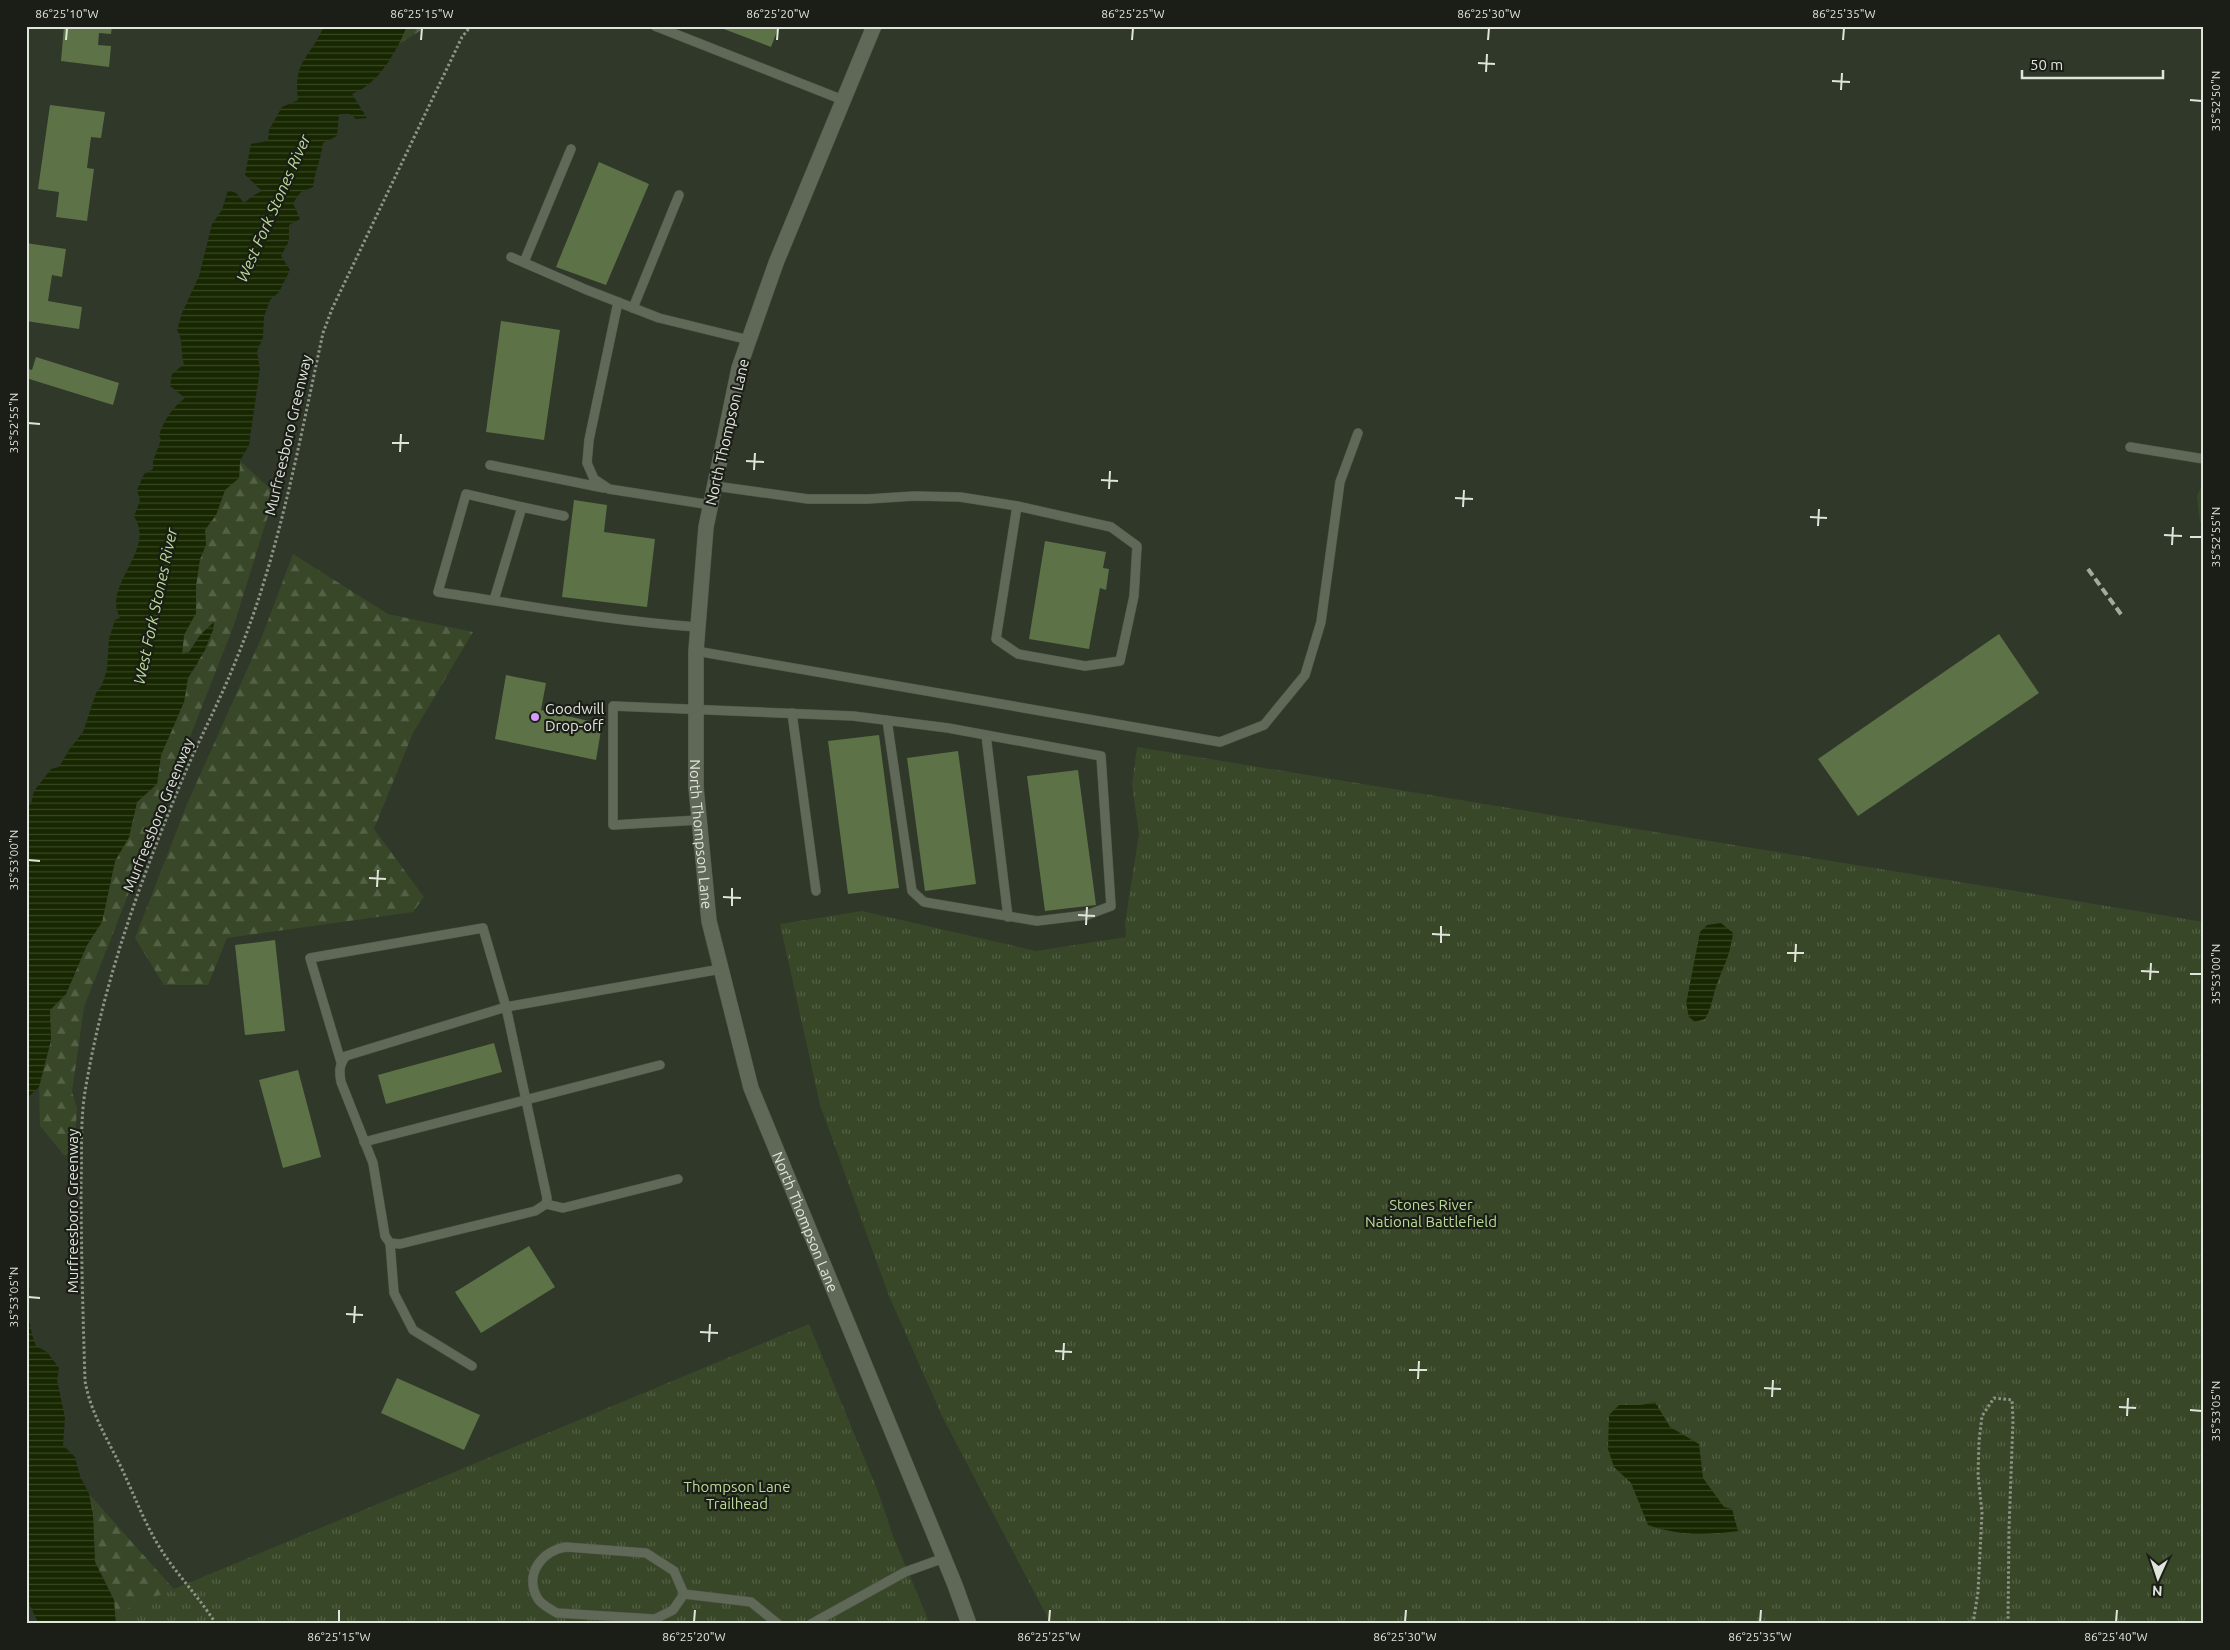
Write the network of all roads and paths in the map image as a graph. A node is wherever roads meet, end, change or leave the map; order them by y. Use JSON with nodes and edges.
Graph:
{"nodes":[{"id":1,"x":471,"y":26,"type":"edge"},
{"id":2,"x":655,"y":26,"type":"edge"},
{"id":3,"x":874,"y":26,"type":"edge"},
{"id":4,"x":843,"y":100,"type":"junction"},
{"id":5,"x":571,"y":149,"type":"dead end"},
{"id":6,"x":679,"y":195,"type":"dead end"},
{"id":7,"x":511,"y":256,"type":"dead end"},
{"id":8,"x":524,"y":262,"type":"junction"},
{"id":9,"x":618,"y":302,"type":"junction"},
{"id":10,"x":633,"y":308,"type":"junction"},
{"id":11,"x":749,"y":340,"type":"junction"},
{"id":12,"x":1358,"y":433,"type":"dead end"},
{"id":13,"x":2130,"y":447,"type":"dead end"},
{"id":14,"x":2204,"y":459,"type":"edge"},
{"id":15,"x":490,"y":465,"type":"dead end"},
{"id":16,"x":715,"y":486,"type":"junction"},
{"id":17,"x":609,"y":489,"type":"junction"},
{"id":18,"x":710,"y":505,"type":"junction"},
{"id":19,"x":1017,"y":506,"type":"junction"},
{"id":20,"x":522,"y":507,"type":"junction"},
{"id":21,"x":564,"y":516,"type":"dead end"},
{"id":22,"x":494,"y":600,"type":"junction"},
{"id":23,"x":698,"y":627,"type":"junction"},
{"id":24,"x":696,"y":652,"type":"junction"},
{"id":25,"x":696,"y":710,"type":"junction"},
{"id":26,"x":792,"y":713,"type":"junction"},
{"id":27,"x":887,"y":720,"type":"junction"},
{"id":28,"x":986,"y":735,"type":"junction"},
{"id":29,"x":699,"y":820,"type":"junction"},
{"id":30,"x":816,"y":890,"type":"dead end"},
{"id":31,"x":1008,"y":917,"type":"junction"},
{"id":32,"x":721,"y":970,"type":"junction"},
{"id":33,"x":506,"y":1007,"type":"junction"},
{"id":34,"x":341,"y":1062,"type":"junction"},
{"id":35,"x":660,"y":1065,"type":"dead end"},
{"id":36,"x":526,"y":1099,"type":"junction"},
{"id":37,"x":364,"y":1142,"type":"junction"},
{"id":38,"x":678,"y":1179,"type":"dead end"},
{"id":39,"x":546,"y":1204,"type":"junction"},
{"id":40,"x":390,"y":1243,"type":"junction"},
{"id":41,"x":472,"y":1366,"type":"dead end"},
{"id":42,"x":944,"y":1558,"type":"junction"},
{"id":43,"x":684,"y":1594,"type":"junction"},
{"id":44,"x":216,"y":1624,"type":"edge"},
{"id":45,"x":778,"y":1624,"type":"edge"},
{"id":46,"x":811,"y":1624,"type":"edge"},
{"id":47,"x":969,"y":1624,"type":"edge"},
{"id":48,"x":1973,"y":1624,"type":"edge"},
{"id":49,"x":2008,"y":1624,"type":"edge"}],
"edges":[{"from":1,"to":44,"type":"path","name":"Murfreesboro Greenway"},
{"from":2,"to":4,"type":"lane"},
{"from":3,"to":4,"type":"main road","name":"North Thompson Lane"},
{"from":4,"to":11,"type":"main road","name":"North Thompson Lane"},
{"from":5,"to":8,"type":"lane"},
{"from":6,"to":10,"type":"lane"},
{"from":7,"to":8,"type":"lane"},
{"from":8,"to":9,"type":"lane"},
{"from":9,"to":10,"type":"lane"},
{"from":9,"to":17,"type":"lane"},
{"from":10,"to":11,"type":"lane"},
{"from":11,"to":16,"type":"main road","name":"North Thompson Lane"},
{"from":12,"to":24,"type":"lane"},
{"from":13,"to":14,"type":"lane"},
{"from":15,"to":17,"type":"lane"},
{"from":16,"to":18,"type":"main road","name":"North Thompson Lane"},
{"from":16,"to":19,"type":"lane"},
{"from":17,"to":18,"type":"lane"},
{"from":18,"to":23,"type":"main road","name":"North Thompson Lane"},
{"from":19,"to":19,"type":"lane"},
{"from":20,"to":21,"type":"lane"},
{"from":20,"to":22,"type":"lane"},
{"from":20,"to":22,"type":"lane"},
{"from":22,"to":23,"type":"lane"},
{"from":23,"to":24,"type":"main road","name":"North Thompson Lane"},
{"from":24,"to":25,"type":"main road","name":"North Thompson Lane"},
{"from":25,"to":26,"type":"lane"},
{"from":25,"to":29,"type":"main road","name":"North Thompson Lane"},
{"from":25,"to":29,"type":"lane"},
{"from":26,"to":27,"type":"lane"},
{"from":26,"to":30,"type":"lane"},
{"from":27,"to":28,"type":"lane"},
{"from":27,"to":31,"type":"lane"},
{"from":28,"to":31,"type":"lane"},
{"from":28,"to":31,"type":"lane"},
{"from":29,"to":32,"type":"main road","name":"North Thompson Lane"},
{"from":32,"to":33,"type":"lane"},
{"from":32,"to":42,"type":"main road","name":"North Thompson Lane"},
{"from":33,"to":34,"type":"lane"},
{"from":33,"to":34,"type":"lane"},
{"from":33,"to":36,"type":"lane"},
{"from":34,"to":37,"type":"lane"},
{"from":35,"to":36,"type":"lane"},
{"from":36,"to":37,"type":"lane"},
{"from":36,"to":39,"type":"lane"},
{"from":37,"to":40,"type":"lane"},
{"from":38,"to":39,"type":"lane"},
{"from":39,"to":40,"type":"lane"},
{"from":40,"to":41,"type":"lane"},
{"from":42,"to":46,"type":"lane"},
{"from":42,"to":47,"type":"main road","name":"North Thompson Lane"},
{"from":43,"to":43,"type":"lane"},
{"from":43,"to":45,"type":"lane"},
{"from":48,"to":49,"type":"path"}]}
